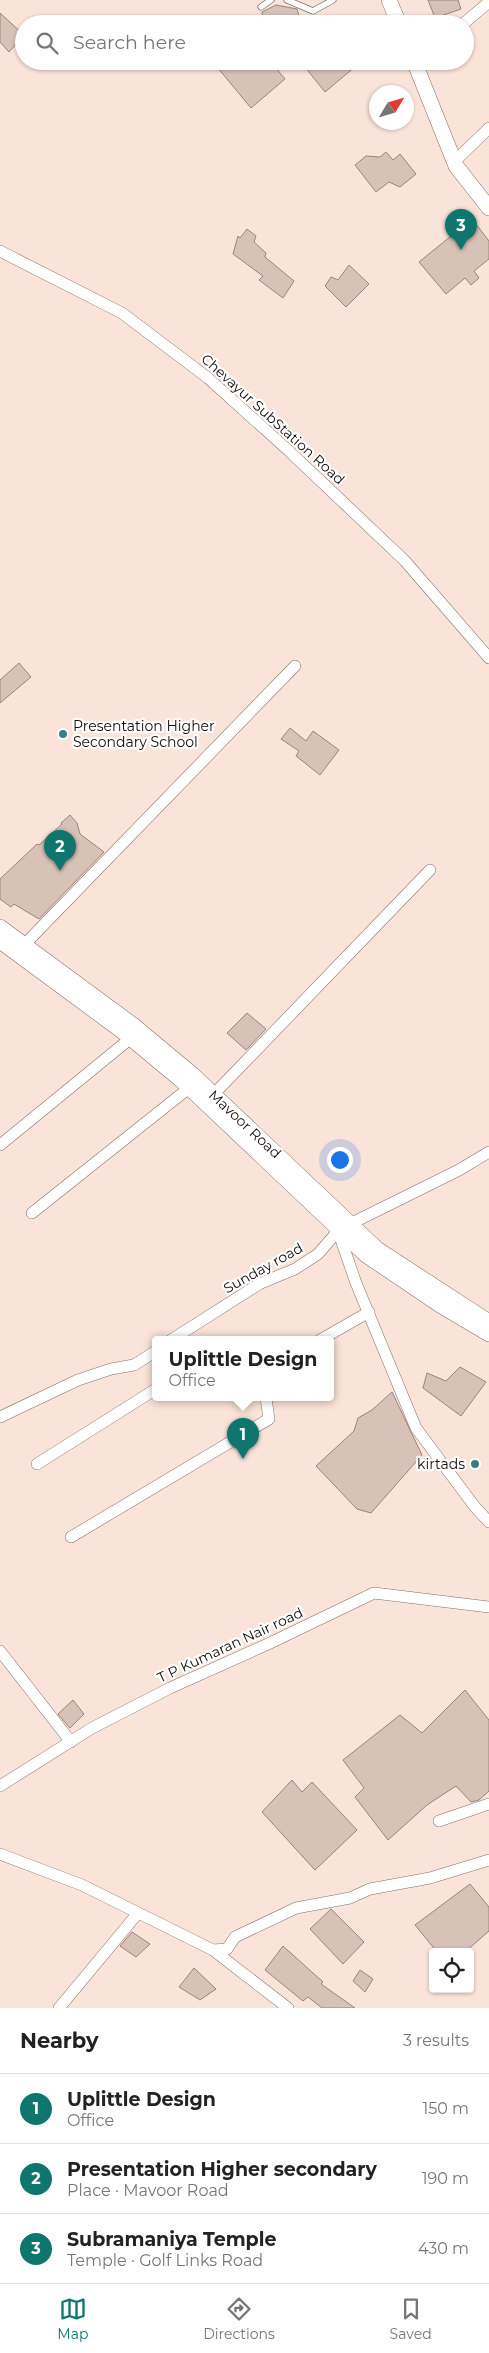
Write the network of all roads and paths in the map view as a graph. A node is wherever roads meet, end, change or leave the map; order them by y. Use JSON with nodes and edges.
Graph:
{"nodes":[{"id":1,"x":270,"y":0,"type":"edge"},
{"id":2,"x":287,"y":0,"type":"edge"},
{"id":3,"x":333,"y":0,"type":"edge"},
{"id":4,"x":389,"y":0,"type":"edge"},
{"id":5,"x":489,"y":2,"type":"edge"},
{"id":6,"x":261,"y":8,"type":"dead end"},
{"id":7,"x":395,"y":15,"type":"edge"},
{"id":8,"x":474,"y":15,"type":"edge"},
{"id":9,"x":419,"y":70,"type":"edge"},
{"id":10,"x":489,"y":128,"type":"edge"},
{"id":11,"x":454,"y":162,"type":"junction"},
{"id":12,"x":489,"y":208,"type":"edge"},
{"id":13,"x":0,"y":251,"type":"edge"},
{"id":14,"x":489,"y":658,"type":"edge"},
{"id":15,"x":296,"y":666,"type":"dead end"},
{"id":16,"x":430,"y":870,"type":"dead end"},
{"id":17,"x":0,"y":926,"type":"edge"},
{"id":18,"x":0,"y":941,"type":"edge"},
{"id":19,"x":24,"y":945,"type":"junction"},
{"id":20,"x":131,"y":1038,"type":"junction"},
{"id":21,"x":189,"y":1088,"type":"junction"},
{"id":22,"x":214,"y":1094,"type":"junction"},
{"id":23,"x":0,"y":1145,"type":"edge"},
{"id":24,"x":489,"y":1152,"type":"edge"},
{"id":25,"x":32,"y":1213,"type":"dead end"},
{"id":26,"x":344,"y":1228,"type":"junction"},
{"id":27,"x":369,"y":1312,"type":"junction"},
{"id":28,"x":489,"y":1322,"type":"edge"},
{"id":29,"x":489,"y":1334,"type":"edge"},
{"id":30,"x":178,"y":1336,"type":"edge"},
{"id":31,"x":327,"y":1336,"type":"edge"},
{"id":32,"x":152,"y":1354,"type":"edge"},
{"id":33,"x":152,"y":1392,"type":"edge"},
{"id":34,"x":266,"y":1401,"type":"edge"},
{"id":35,"x":0,"y":1417,"type":"edge"},
{"id":36,"x":37,"y":1464,"type":"dead end"},
{"id":37,"x":489,"y":1522,"type":"edge"},
{"id":38,"x":71,"y":1537,"type":"dead end"},
{"id":39,"x":489,"y":1607,"type":"edge"},
{"id":40,"x":0,"y":1651,"type":"edge"},
{"id":41,"x":71,"y":1742,"type":"junction"},
{"id":42,"x":0,"y":1786,"type":"edge"},
{"id":43,"x":489,"y":1804,"type":"edge"},
{"id":44,"x":439,"y":1821,"type":"dead end"},
{"id":45,"x":0,"y":1854,"type":"edge"},
{"id":46,"x":489,"y":1860,"type":"edge"},
{"id":47,"x":138,"y":1913,"type":"junction"},
{"id":48,"x":213,"y":1950,"type":"junction"},
{"id":49,"x":59,"y":2008,"type":"edge"},
{"id":50,"x":288,"y":2008,"type":"edge"}],
"edges":[{"from":1,"to":6,"type":"lane"},
{"from":2,"to":3,"type":"lane"},
{"from":4,"to":7,"type":"main road"},
{"from":5,"to":8,"type":"street"},
{"from":9,"to":11,"type":"main road"},
{"from":10,"to":11,"type":"street"},
{"from":11,"to":12,"type":"main road"},
{"from":13,"to":14,"type":"street","name":"Chevayur SubStation Road"},
{"from":15,"to":19,"type":"street"},
{"from":16,"to":22,"type":"street"},
{"from":17,"to":19,"type":"main road","name":"Mavoor Road"},
{"from":18,"to":20,"type":"main road","name":"Mavoor Road"},
{"from":19,"to":22,"type":"main road","name":"Mavoor Road"},
{"from":20,"to":21,"type":"main road","name":"Mavoor Road"},
{"from":20,"to":23,"type":"street"},
{"from":21,"to":25,"type":"street"},
{"from":21,"to":26,"type":"main road","name":"Mavoor Road"},
{"from":22,"to":26,"type":"main road","name":"Mavoor Road"},
{"from":24,"to":26,"type":"street"},
{"from":26,"to":27,"type":"street"},
{"from":26,"to":28,"type":"main road","name":"Mavoor Road"},
{"from":26,"to":29,"type":"main road","name":"Mavoor Road"},
{"from":26,"to":30,"type":"street","name":"Sunday road"},
{"from":27,"to":31,"type":"street"},
{"from":27,"to":37,"type":"street"},
{"from":32,"to":35,"type":"street"},
{"from":33,"to":36,"type":"street"},
{"from":34,"to":38,"type":"street"},
{"from":39,"to":41,"type":"street","name":"T P Kumaran Nair road"},
{"from":40,"to":41,"type":"street"},
{"from":41,"to":42,"type":"street","name":"T P Kumaran Nair road"},
{"from":43,"to":44,"type":"street"},
{"from":45,"to":47,"type":"street"},
{"from":46,"to":48,"type":"street"},
{"from":47,"to":48,"type":"street"},
{"from":47,"to":49,"type":"street"},
{"from":48,"to":50,"type":"street"}]}
